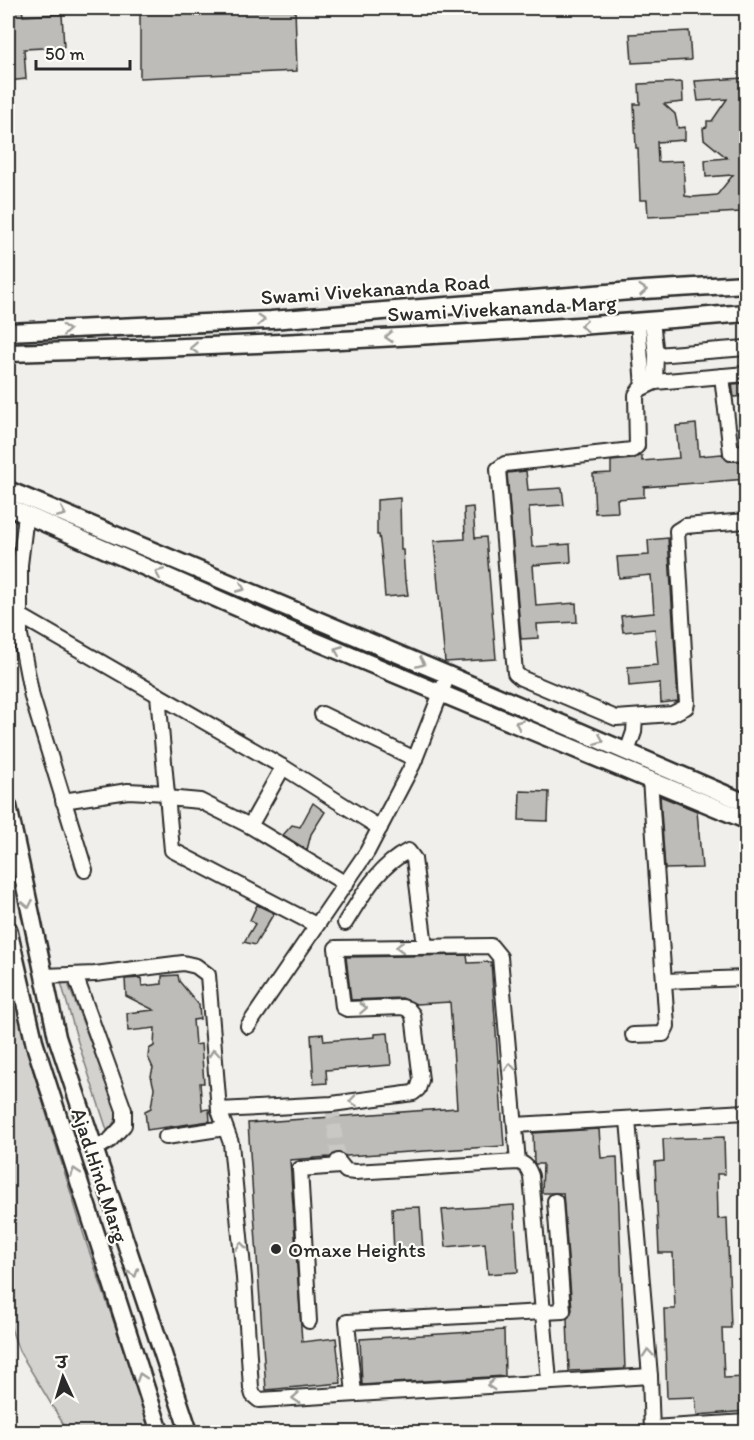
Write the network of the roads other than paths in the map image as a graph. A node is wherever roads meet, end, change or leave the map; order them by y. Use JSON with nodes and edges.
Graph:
{"nodes":[{"id":1,"x":747,"y":284,"type":"edge"},
{"id":2,"x":747,"y":313,"type":"edge"},
{"id":3,"x":645,"y":322,"type":"junction"},
{"id":4,"x":8,"y":332,"type":"edge"},
{"id":5,"x":747,"y":348,"type":"edge"},
{"id":6,"x":8,"y":353,"type":"edge"},
{"id":7,"x":656,"y":355,"type":"junction"},
{"id":8,"x":747,"y":374,"type":"edge"},
{"id":9,"x":722,"y":376,"type":"junction"},
{"id":10,"x":649,"y":385,"type":"junction"},
{"id":11,"x":747,"y":452,"type":"edge"},
{"id":12,"x":8,"y":490,"type":"edge"},
{"id":13,"x":8,"y":507,"type":"edge"},
{"id":14,"x":26,"y":515,"type":"junction"},
{"id":15,"x":747,"y":521,"type":"edge"},
{"id":16,"x":19,"y":615,"type":"junction"},
{"id":17,"x":448,"y":675,"type":"junction"},
{"id":18,"x":442,"y":692,"type":"junction"},
{"id":19,"x":158,"y":695,"type":"junction"},
{"id":20,"x":322,"y":714,"type":"dead end"},
{"id":21,"x":635,"y":717,"type":"junction"},
{"id":22,"x":627,"y":752,"type":"junction"},
{"id":23,"x":415,"y":759,"type":"junction"},
{"id":24,"x":283,"y":767,"type":"junction"},
{"id":25,"x":650,"y":779,"type":"junction"},
{"id":26,"x":167,"y":795,"type":"junction"},
{"id":27,"x":716,"y":798,"type":"junction"},
{"id":28,"x":63,"y":801,"type":"junction"},
{"id":29,"x":747,"y":802,"type":"edge"},
{"id":30,"x":8,"y":806,"type":"edge"},
{"id":31,"x":747,"y":820,"type":"edge"},
{"id":32,"x":250,"y":826,"type":"junction"},
{"id":33,"x":380,"y":828,"type":"junction"},
{"id":34,"x":85,"y":870,"type":"dead end"},
{"id":35,"x":346,"y":884,"type":"junction"},
{"id":36,"x":345,"y":923,"type":"dead end"},
{"id":37,"x":316,"y":925,"type":"junction"},
{"id":38,"x":8,"y":929,"type":"edge"},
{"id":39,"x":425,"y":946,"type":"junction"},
{"id":40,"x":75,"y":975,"type":"junction"},
{"id":41,"x":44,"y":976,"type":"junction"},
{"id":42,"x":747,"y":978,"type":"edge"},
{"id":43,"x":664,"y":981,"type":"junction"},
{"id":44,"x":248,"y":1026,"type":"dead end"},
{"id":45,"x":633,"y":1035,"type":"dead end"},
{"id":46,"x":219,"y":1110,"type":"junction"},
{"id":47,"x":747,"y":1112,"type":"edge"},
{"id":48,"x":628,"y":1120,"type":"junction"},
{"id":49,"x":515,"y":1125,"type":"junction"},
{"id":50,"x":225,"y":1128,"type":"junction"},
{"id":51,"x":166,"y":1137,"type":"dead end"},
{"id":52,"x":94,"y":1150,"type":"junction"},
{"id":53,"x":518,"y":1162,"type":"junction"},
{"id":54,"x":108,"y":1193,"type":"junction"},
{"id":55,"x":84,"y":1200,"type":"junction"},
{"id":56,"x":555,"y":1201,"type":"dead end"},
{"id":57,"x":542,"y":1313,"type":"junction"},
{"id":58,"x":309,"y":1321,"type":"dead end"},
{"id":59,"x":650,"y":1376,"type":"junction"},
{"id":60,"x":549,"y":1381,"type":"junction"},
{"id":61,"x":354,"y":1394,"type":"junction"},
{"id":62,"x":747,"y":1422,"type":"edge"},
{"id":63,"x":652,"y":1430,"type":"edge"},
{"id":64,"x":160,"y":1432,"type":"edge"},
{"id":65,"x":189,"y":1432,"type":"edge"}],
"edges":[{"from":4,"to":1,"type":"street","name":"Swami Vivekananda Road","one_way":true},
{"from":2,"to":3,"type":"street","name":"Swami Vivekananda Marg"},
{"from":3,"to":6,"type":"street","name":"Swami Vivekananda Marg","one_way":true},
{"from":3,"to":7,"type":"street"},
{"from":3,"to":10,"type":"street"},
{"from":5,"to":7,"type":"street"},
{"from":7,"to":10,"type":"street"},
{"from":8,"to":9,"type":"street"},
{"from":9,"to":10,"type":"street"},
{"from":9,"to":11,"type":"street"},
{"from":10,"to":21,"type":"street"},
{"from":12,"to":17,"type":"street","one_way":true},
{"from":13,"to":14,"type":"street"},
{"from":14,"to":16,"type":"street"},
{"from":18,"to":14,"type":"street","one_way":true},
{"from":15,"to":21,"type":"street"},
{"from":16,"to":19,"type":"street"},
{"from":16,"to":28,"type":"street"},
{"from":17,"to":18,"type":"street"},
{"from":17,"to":22,"type":"street","one_way":true},
{"from":18,"to":23,"type":"street"},
{"from":25,"to":18,"type":"street","one_way":true},
{"from":19,"to":24,"type":"street"},
{"from":19,"to":26,"type":"street"},
{"from":20,"to":23,"type":"street"},
{"from":21,"to":22,"type":"street"},
{"from":22,"to":27,"type":"street"},
{"from":23,"to":33,"type":"street"},
{"from":24,"to":32,"type":"street"},
{"from":24,"to":33,"type":"street"},
{"from":25,"to":27,"type":"street"},
{"from":25,"to":43,"type":"street"},
{"from":26,"to":28,"type":"street"},
{"from":26,"to":32,"type":"street"},
{"from":26,"to":37,"type":"street"},
{"from":27,"to":29,"type":"street"},
{"from":27,"to":31,"type":"street"},
{"from":28,"to":34,"type":"street"},
{"from":30,"to":41,"type":"street","one_way":true},
{"from":32,"to":35,"type":"street"},
{"from":33,"to":35,"type":"street"},
{"from":35,"to":37,"type":"street"},
{"from":36,"to":39,"type":"street"},
{"from":37,"to":44,"type":"street"},
{"from":55,"to":38,"type":"street","name":"Ajad Hind Marg","one_way":true},
{"from":39,"to":46,"type":"street","one_way":true},
{"from":49,"to":39,"type":"street","one_way":true},
{"from":40,"to":41,"type":"street"},
{"from":46,"to":40,"type":"street","one_way":true},
{"from":40,"to":52,"type":"street"},
{"from":41,"to":52,"type":"street"},
{"from":42,"to":43,"type":"street"},
{"from":43,"to":45,"type":"street"},
{"from":46,"to":50,"type":"street"},
{"from":47,"to":48,"type":"street"},
{"from":48,"to":49,"type":"street"},
{"from":59,"to":48,"type":"street","one_way":true},
{"from":49,"to":53,"type":"street"},
{"from":50,"to":51,"type":"street"},
{"from":61,"to":50,"type":"street","one_way":true},
{"from":52,"to":54,"type":"street"},
{"from":53,"to":57,"type":"street"},
{"from":53,"to":58,"type":"street"},
{"from":54,"to":55,"type":"street"},
{"from":54,"to":65,"type":"street","one_way":true},
{"from":64,"to":55,"type":"street","name":"Ajad Hind Marg","one_way":true},
{"from":56,"to":57,"type":"street"},
{"from":57,"to":60,"type":"street"},
{"from":57,"to":61,"type":"street"},
{"from":59,"to":60,"type":"street"},
{"from":59,"to":63,"type":"street"},
{"from":60,"to":61,"type":"street","one_way":true},
{"from":62,"to":63,"type":"street"}]}
